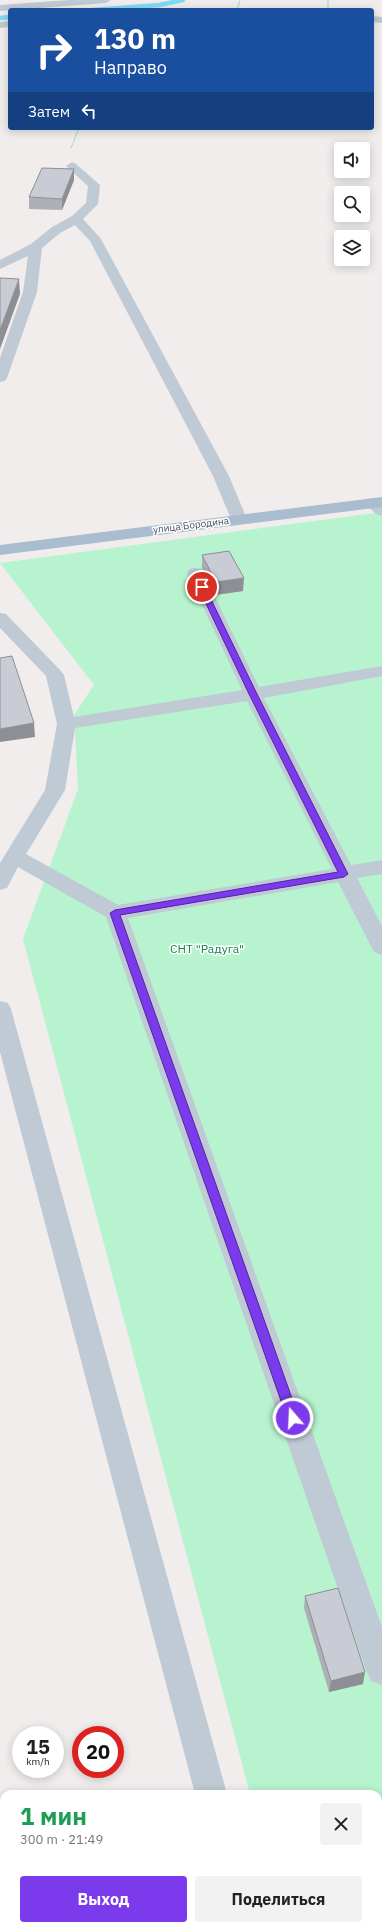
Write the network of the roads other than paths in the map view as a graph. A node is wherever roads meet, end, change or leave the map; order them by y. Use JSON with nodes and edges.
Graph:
{"nodes":[{"id":1,"x":106,"y":0,"type":"edge"},
{"id":2,"x":0,"y":8,"type":"edge"},
{"id":3,"x":72,"y":166,"type":"dead end"},
{"id":4,"x":76,"y":219,"type":"junction"},
{"id":5,"x":36,"y":247,"type":"junction"},
{"id":6,"x":0,"y":265,"type":"edge"},
{"id":7,"x":0,"y":378,"type":"edge"},
{"id":8,"x":379,"y":505,"type":"edge"},
{"id":9,"x":239,"y":519,"type":"junction"},
{"id":10,"x":0,"y":550,"type":"edge"},
{"id":11,"x":195,"y":573,"type":"dead end"},
{"id":12,"x":0,"y":618,"type":"edge"},
{"id":13,"x":382,"y":671,"type":"edge"},
{"id":14,"x":253,"y":694,"type":"junction"},
{"id":15,"x":66,"y":724,"type":"junction"},
{"id":16,"x":14,"y":856,"type":"junction"},
{"id":17,"x":382,"y":867,"type":"edge"},
{"id":18,"x":344,"y":874,"type":"junction"},
{"id":19,"x":0,"y":883,"type":"edge"},
{"id":20,"x":115,"y":913,"type":"junction"},
{"id":21,"x":382,"y":947,"type":"edge"},
{"id":22,"x":0,"y":1009,"type":"edge"},
{"id":23,"x":382,"y":1670,"type":"edge"},
{"id":24,"x":210,"y":1790,"type":"edge"}],
"edges":[{"from":1,"to":2,"type":"street"},
{"from":3,"to":4,"type":"street"},
{"from":4,"to":5,"type":"street"},
{"from":4,"to":9,"type":"street"},
{"from":5,"to":6,"type":"street"},
{"from":5,"to":7,"type":"street"},
{"from":8,"to":9,"type":"main road","name":"улица Бородина"},
{"from":9,"to":10,"type":"main road","name":"улица Бородина"},
{"from":11,"to":14,"type":"street"},
{"from":12,"to":15,"type":"street"},
{"from":13,"to":14,"type":"street"},
{"from":14,"to":15,"type":"street"},
{"from":14,"to":18,"type":"street"},
{"from":15,"to":16,"type":"street"},
{"from":16,"to":19,"type":"street"},
{"from":16,"to":20,"type":"street"},
{"from":17,"to":18,"type":"street"},
{"from":18,"to":20,"type":"street"},
{"from":18,"to":21,"type":"street"},
{"from":20,"to":23,"type":"street"},
{"from":22,"to":24,"type":"street"}]}
